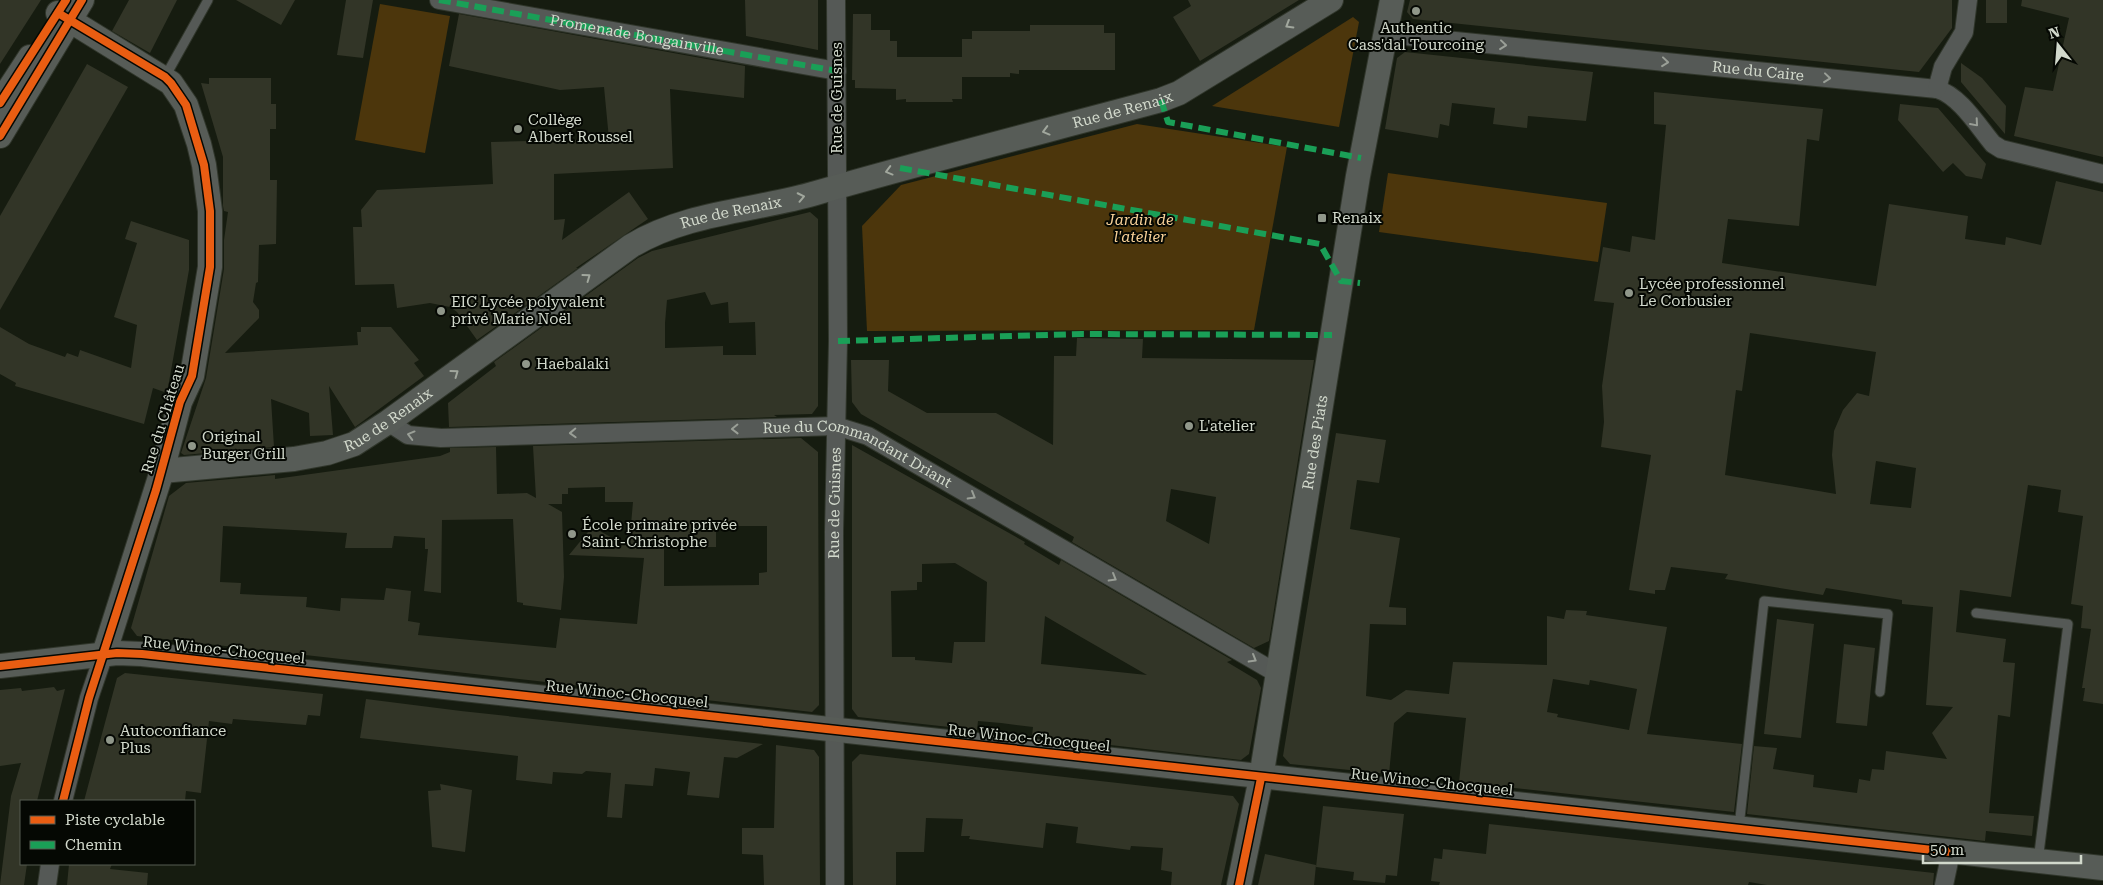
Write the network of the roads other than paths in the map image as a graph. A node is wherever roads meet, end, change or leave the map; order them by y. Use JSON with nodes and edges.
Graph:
{"nodes":[{"id":1,"x":82,"y":0,"type":"edge"},
{"id":2,"x":208,"y":0,"type":"edge"},
{"id":3,"x":438,"y":0,"type":"edge"},
{"id":4,"x":836,"y":0,"type":"edge"},
{"id":5,"x":1331,"y":0,"type":"edge"},
{"id":6,"x":1392,"y":0,"type":"edge"},
{"id":7,"x":1968,"y":0,"type":"edge"},
{"id":8,"x":65,"y":11,"type":"edge"},
{"id":9,"x":1385,"y":34,"type":"junction"},
{"id":10,"x":837,"y":71,"type":"junction"},
{"id":11,"x":165,"y":77,"type":"junction"},
{"id":12,"x":1937,"y":89,"type":"junction"},
{"id":13,"x":0,"y":103,"type":"edge"},
{"id":14,"x":0,"y":136,"type":"edge"},
{"id":15,"x":2103,"y":174,"type":"edge"},
{"id":16,"x":837,"y":186,"type":"junction"},
{"id":17,"x":388,"y":422,"type":"junction"},
{"id":18,"x":836,"y":426,"type":"junction"},
{"id":19,"x":162,"y":471,"type":"junction"},
{"id":20,"x":1976,"y":613,"type":"dead end"},
{"id":21,"x":104,"y":654,"type":"junction"},
{"id":22,"x":0,"y":666,"type":"edge"},
{"id":23,"x":1278,"y":674,"type":"junction"},
{"id":24,"x":1880,"y":692,"type":"dead end"},
{"id":25,"x":834,"y":730,"type":"junction"},
{"id":26,"x":1261,"y":778,"type":"junction"},
{"id":27,"x":62,"y":800,"type":"edge"},
{"id":28,"x":1739,"y":829,"type":"junction"},
{"id":29,"x":1951,"y":852,"type":"junction"},
{"id":30,"x":2038,"y":861,"type":"junction"},
{"id":31,"x":50,"y":865,"type":"edge"},
{"id":32,"x":2103,"y":868,"type":"edge"},
{"id":33,"x":47,"y":885,"type":"edge"},
{"id":34,"x":835,"y":885,"type":"edge"},
{"id":35,"x":1239,"y":885,"type":"edge"},
{"id":36,"x":1944,"y":885,"type":"edge"}],
"edges":[{"from":1,"to":8,"type":"street"},
{"from":2,"to":11,"type":"lane"},
{"from":3,"to":10,"type":"street","name":"Promenade Bougainville"},
{"from":4,"to":10,"type":"street","name":"Rue de Guisnes"},
{"from":5,"to":16,"type":"street","name":"Rue de Renaix","one_way":true},
{"from":6,"to":9,"type":"street","name":"Rue des Piats"},
{"from":7,"to":12,"type":"street"},
{"from":8,"to":11,"type":"street","name":"Rue du Château"},
{"from":8,"to":13,"type":"street"},
{"from":8,"to":14,"type":"street"},
{"from":9,"to":12,"type":"street","name":"Rue du Caire","one_way":true},
{"from":9,"to":23,"type":"street","name":"Rue des Piats"},
{"from":10,"to":16,"type":"street","name":"Rue de Guisnes"},
{"from":11,"to":19,"type":"street","name":"Rue du Château"},
{"from":12,"to":15,"type":"street","name":"Rue du Caire","one_way":true},
{"from":17,"to":16,"type":"street","name":"Rue de Renaix","one_way":true},
{"from":16,"to":18,"type":"street","name":"Rue de Guisnes"},
{"from":18,"to":17,"type":"street","name":"Rue du Commandant Driant","one_way":true},
{"from":17,"to":19,"type":"street","name":"Rue de Renaix"},
{"from":18,"to":23,"type":"street","name":"Rue du Commandant Driant","one_way":true},
{"from":18,"to":25,"type":"street","name":"Rue de Guisnes"},
{"from":19,"to":21,"type":"street","name":"Rue du Château"},
{"from":20,"to":30,"type":"lane"},
{"from":21,"to":22,"type":"street","name":"Rue Winoc-Chocqueel"},
{"from":21,"to":25,"type":"street","name":"Rue Winoc-Chocqueel"},
{"from":21,"to":27,"type":"street","name":"Rue du Château"},
{"from":23,"to":26,"type":"street","name":"Rue des Piats"},
{"from":24,"to":28,"type":"lane"},
{"from":25,"to":26,"type":"street","name":"Rue Winoc-Chocqueel"},
{"from":25,"to":34,"type":"street","name":"Rue de Guisnes"},
{"from":26,"to":28,"type":"street","name":"Rue Winoc-Chocqueel"},
{"from":26,"to":35,"type":"street","name":"Rue des Piats"},
{"from":28,"to":29,"type":"street","name":"Rue Winoc-Chocqueel"},
{"from":29,"to":30,"type":"street","name":"Rue Winoc-Chocqueel"},
{"from":29,"to":36,"type":"street"},
{"from":30,"to":32,"type":"street","name":"Rue Winoc-Chocqueel"},
{"from":31,"to":33,"type":"street"}]}
